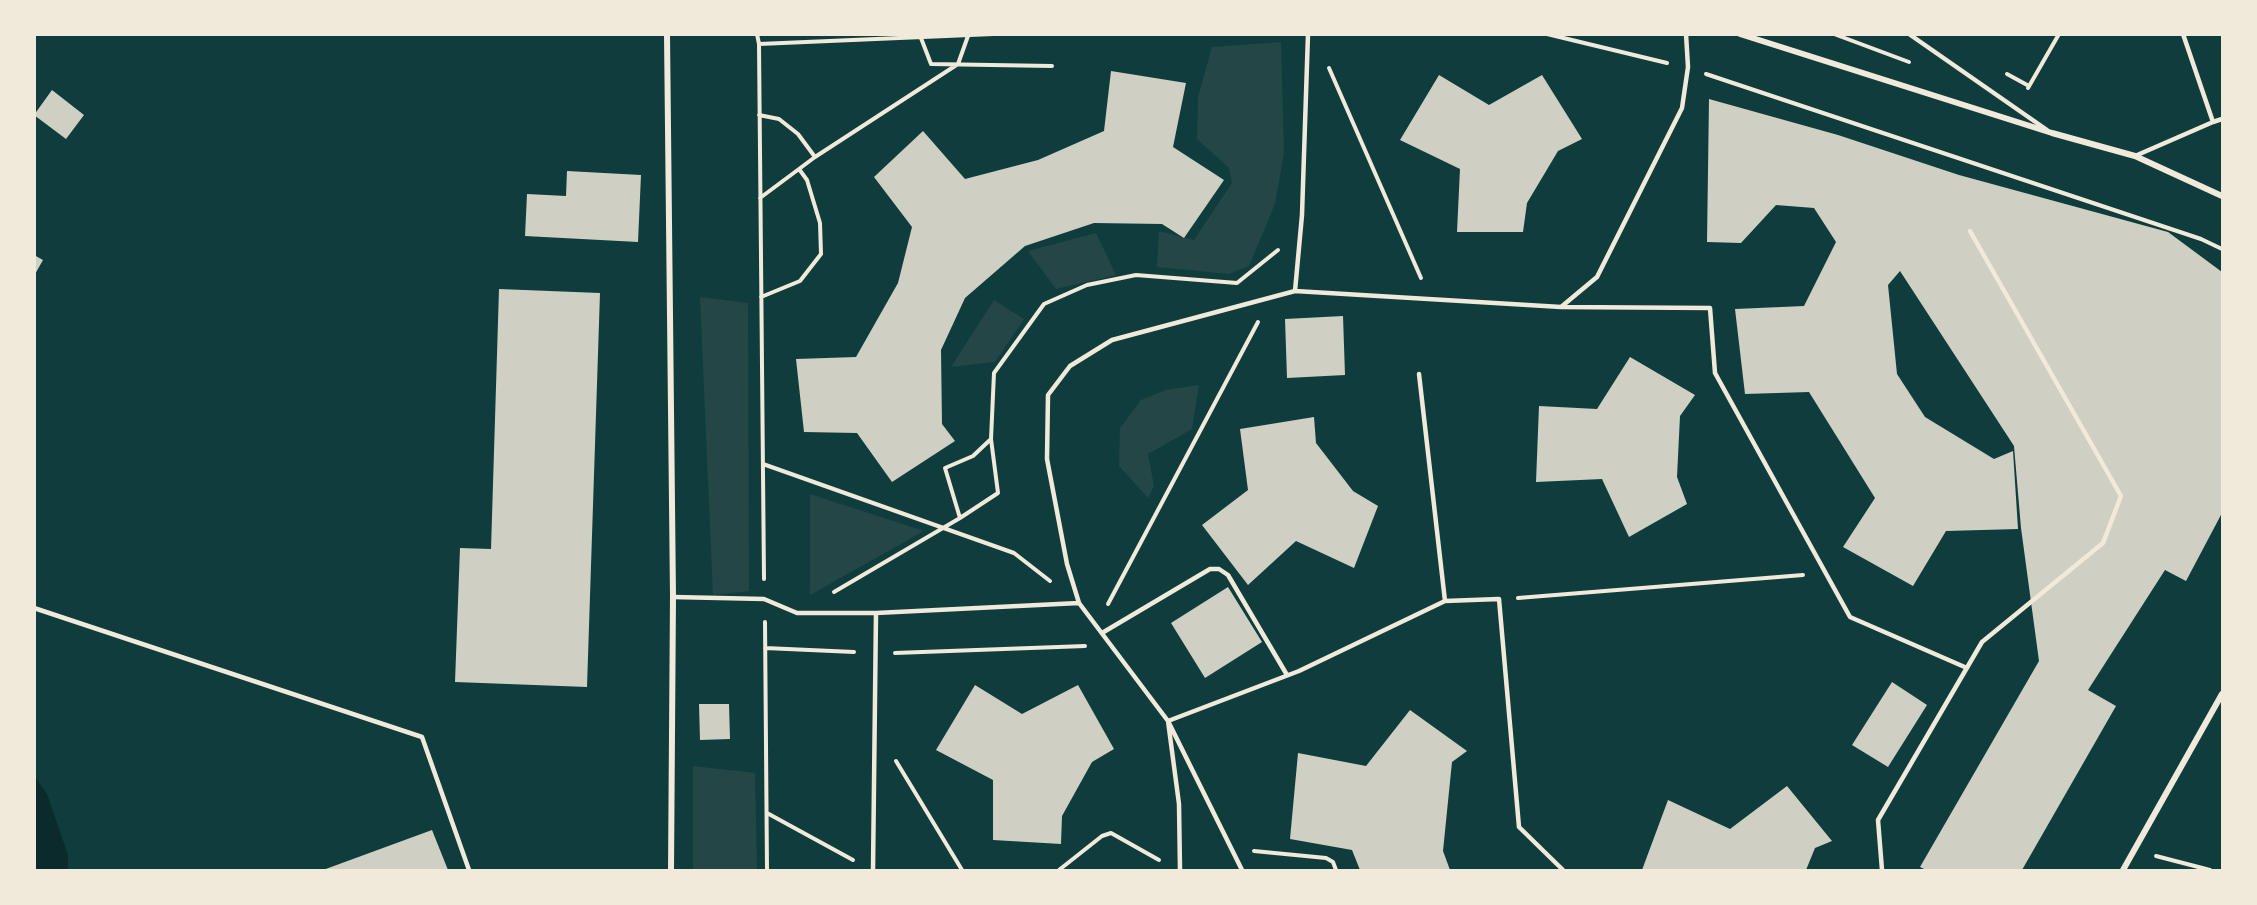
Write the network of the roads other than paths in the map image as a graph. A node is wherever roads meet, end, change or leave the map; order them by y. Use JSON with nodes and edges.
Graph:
{"nodes":[{"id":1,"x":667,"y":34,"type":"edge"},
{"id":2,"x":1308,"y":34,"type":"edge"},
{"id":3,"x":1686,"y":34,"type":"edge"},
{"id":4,"x":1740,"y":34,"type":"edge"},
{"id":5,"x":1909,"y":34,"type":"edge"},
{"id":6,"x":2183,"y":34,"type":"edge"},
{"id":7,"x":2223,"y":119,"type":"edge"},
{"id":8,"x":2213,"y":122,"type":"junction"},
{"id":9,"x":2052,"y":133,"type":"junction"},
{"id":10,"x":2135,"y":156,"type":"junction"},
{"id":11,"x":2223,"y":196,"type":"edge"},
{"id":12,"x":1970,"y":231,"type":"dead end"},
{"id":13,"x":1295,"y":291,"type":"junction"},
{"id":14,"x":1561,"y":307,"type":"junction"},
{"id":15,"x":1419,"y":374,"type":"dead end"},
{"id":16,"x":673,"y":597,"type":"junction"},
{"id":17,"x":1445,"y":601,"type":"junction"},
{"id":18,"x":1079,"y":603,"type":"junction"},
{"id":19,"x":34,"y":608,"type":"edge"},
{"id":20,"x":876,"y":613,"type":"junction"},
{"id":21,"x":1102,"y":633,"type":"junction"},
{"id":22,"x":1967,"y":668,"type":"junction"},
{"id":23,"x":1287,"y":675,"type":"junction"},
{"id":24,"x":2223,"y":694,"type":"edge"},
{"id":25,"x":1168,"y":721,"type":"junction"},
{"id":26,"x":469,"y":870,"type":"edge"},
{"id":27,"x":671,"y":870,"type":"edge"},
{"id":28,"x":873,"y":870,"type":"edge"},
{"id":29,"x":1180,"y":870,"type":"edge"},
{"id":30,"x":1242,"y":870,"type":"edge"},
{"id":31,"x":1563,"y":870,"type":"edge"},
{"id":32,"x":1882,"y":870,"type":"edge"},
{"id":33,"x":2123,"y":870,"type":"edge"}],
"edges":[{"from":1,"to":16,"type":"street"},
{"from":2,"to":13,"type":"lane"},
{"from":3,"to":14,"type":"lane"},
{"from":4,"to":9,"type":"street"},
{"from":5,"to":9,"type":"lane"},
{"from":6,"to":8,"type":"lane"},
{"from":7,"to":8,"type":"lane"},
{"from":8,"to":10,"type":"lane"},
{"from":9,"to":10,"type":"street"},
{"from":10,"to":11,"type":"street"},
{"from":12,"to":22,"type":"lane"},
{"from":13,"to":14,"type":"lane"},
{"from":13,"to":18,"type":"lane"},
{"from":14,"to":22,"type":"lane"},
{"from":15,"to":17,"type":"lane"},
{"from":16,"to":20,"type":"lane"},
{"from":16,"to":27,"type":"street"},
{"from":17,"to":23,"type":"lane"},
{"from":17,"to":31,"type":"lane"},
{"from":18,"to":20,"type":"lane"},
{"from":18,"to":21,"type":"lane"},
{"from":19,"to":26,"type":"lane"},
{"from":20,"to":28,"type":"lane"},
{"from":21,"to":23,"type":"lane"},
{"from":21,"to":25,"type":"lane"},
{"from":22,"to":32,"type":"lane"},
{"from":23,"to":25,"type":"lane"},
{"from":24,"to":33,"type":"street"},
{"from":25,"to":29,"type":"lane"},
{"from":25,"to":30,"type":"lane"}]}
